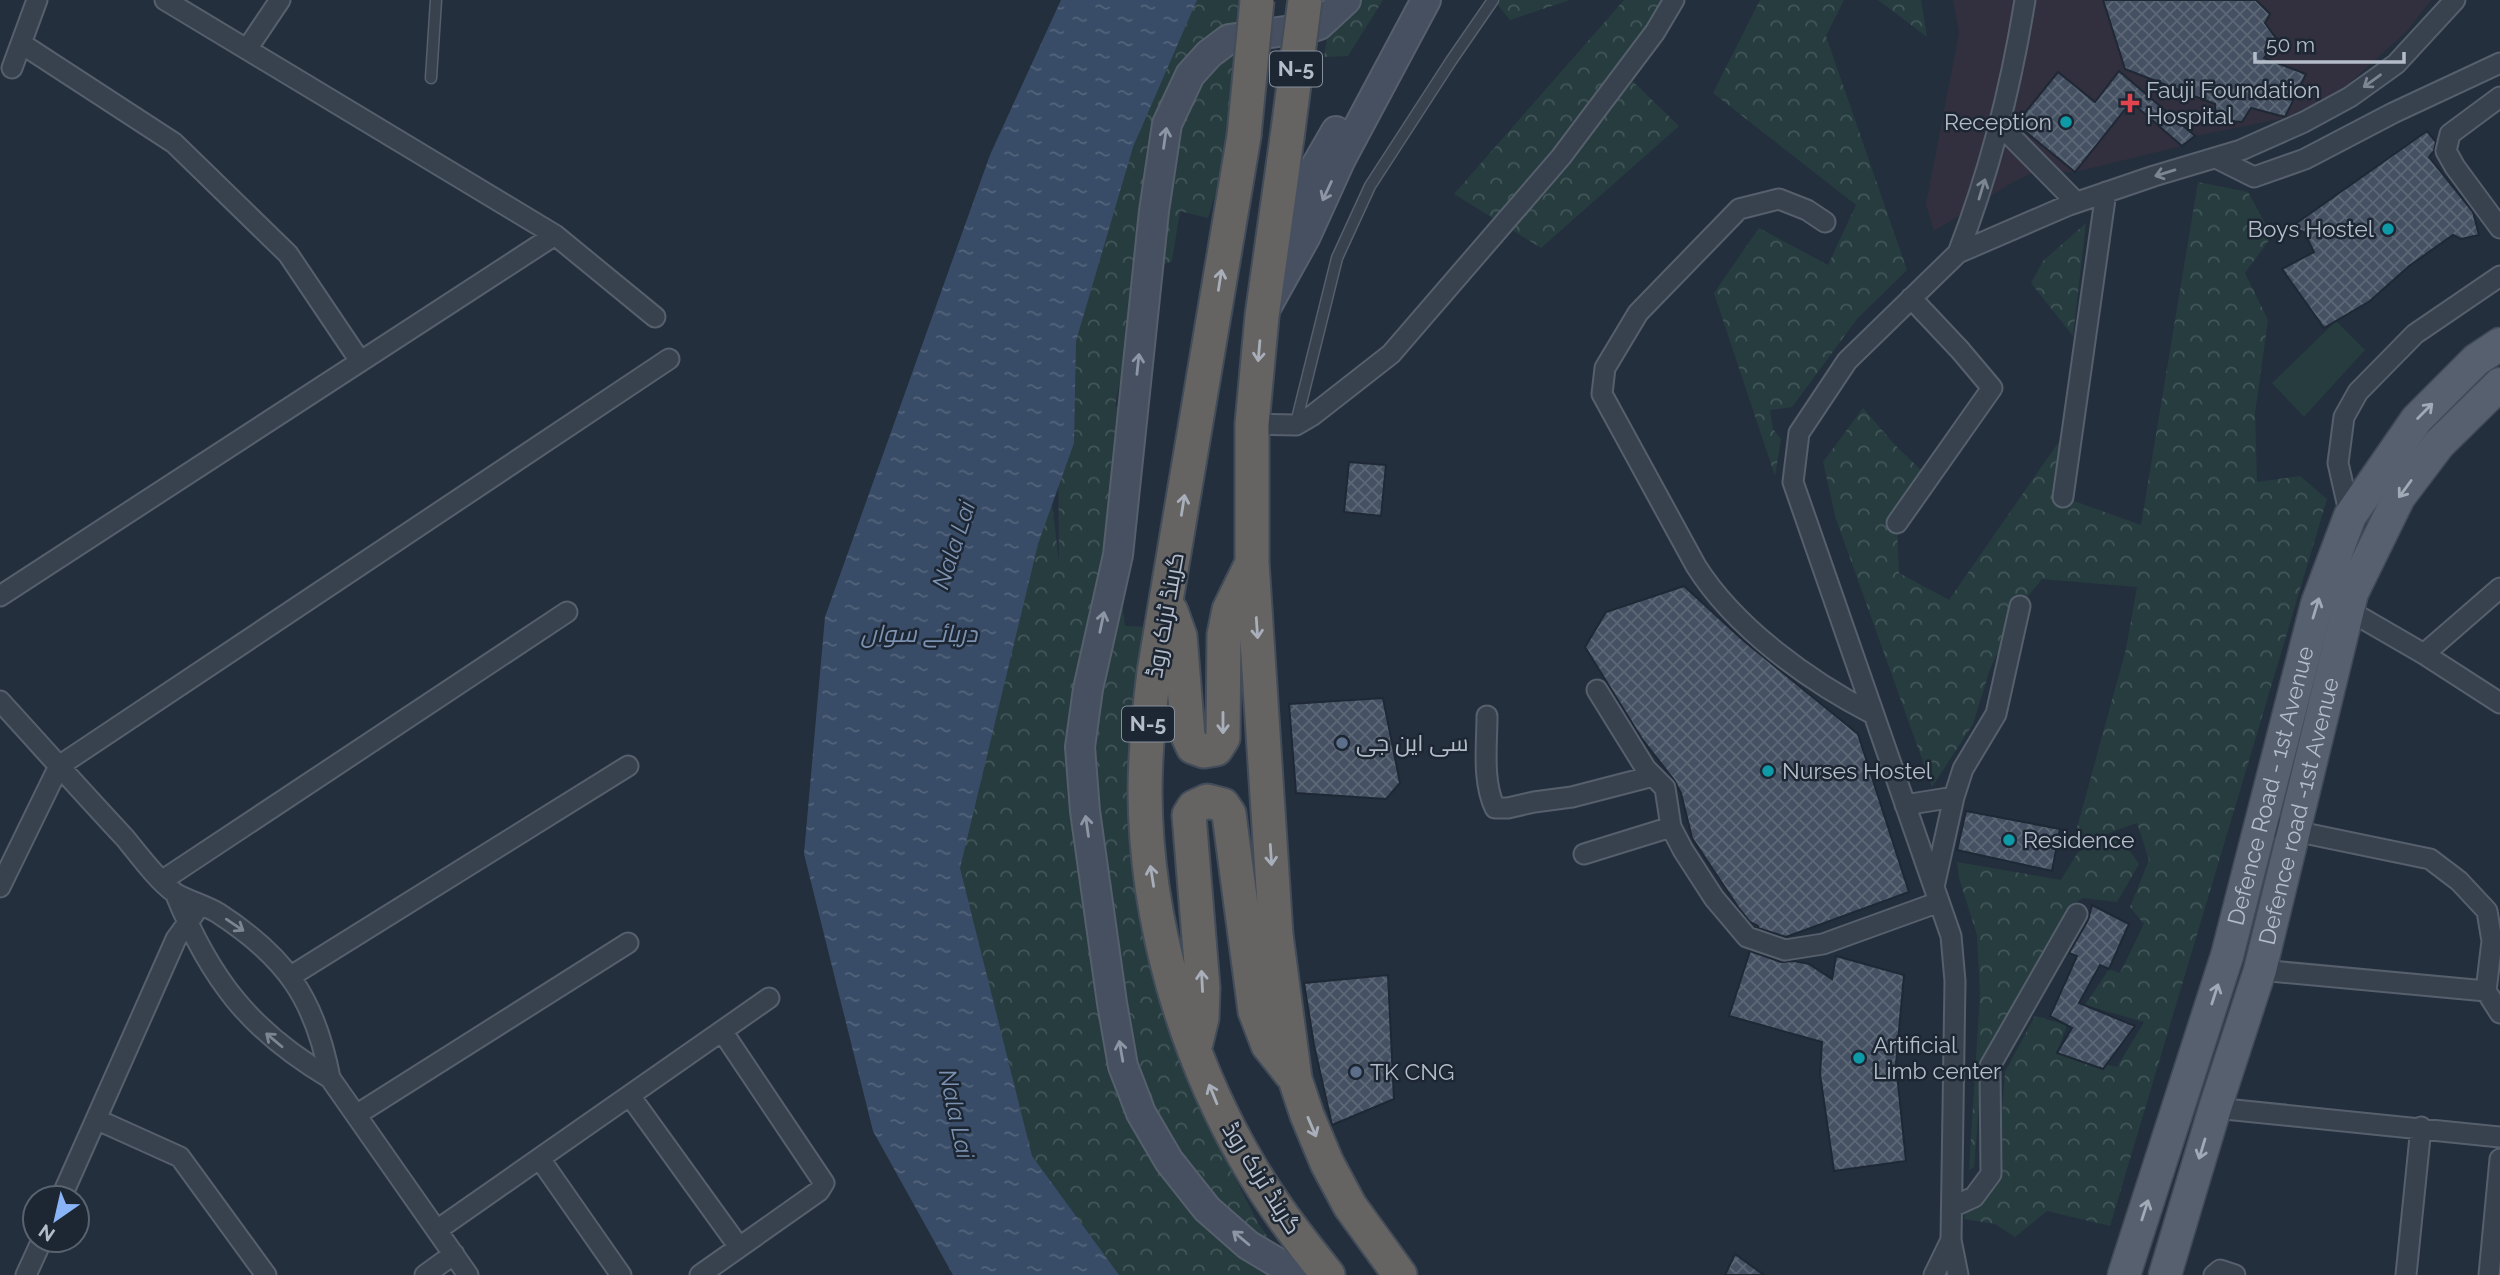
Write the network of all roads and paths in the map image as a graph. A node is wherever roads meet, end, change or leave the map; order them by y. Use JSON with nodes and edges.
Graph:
{"nodes":[{"id":1,"x":37,"y":0,"type":"edge"},
{"id":2,"x":165,"y":0,"type":"edge"},
{"id":3,"x":280,"y":0,"type":"edge"},
{"id":4,"x":436,"y":0,"type":"edge"},
{"id":5,"x":1257,"y":0,"type":"edge"},
{"id":6,"x":1305,"y":0,"type":"edge"},
{"id":7,"x":1346,"y":0,"type":"edge"},
{"id":8,"x":1407,"y":0,"type":"edge"},
{"id":9,"x":1426,"y":0,"type":"edge"},
{"id":10,"x":1493,"y":0,"type":"edge"},
{"id":11,"x":1674,"y":0,"type":"edge"},
{"id":12,"x":2025,"y":0,"type":"edge"},
{"id":13,"x":2455,"y":0,"type":"edge"},
{"id":14,"x":22,"y":44,"type":"junction"},
{"id":15,"x":247,"y":49,"type":"junction"},
{"id":16,"x":2500,"y":63,"type":"edge"},
{"id":17,"x":12,"y":68,"type":"dead end"},
{"id":18,"x":431,"y":78,"type":"dead end"},
{"id":19,"x":2500,"y":97,"type":"edge"},
{"id":20,"x":2000,"y":125,"type":"junction"},
{"id":21,"x":2216,"y":158,"type":"junction"},
{"id":22,"x":2106,"y":192,"type":"junction"},
{"id":23,"x":2076,"y":202,"type":"junction"},
{"id":24,"x":1825,"y":222,"type":"dead end"},
{"id":25,"x":2500,"y":228,"type":"edge"},
{"id":26,"x":555,"y":235,"type":"junction"},
{"id":27,"x":1272,"y":244,"type":"junction"},
{"id":28,"x":1958,"y":253,"type":"junction"},
{"id":29,"x":2500,"y":275,"type":"edge"},
{"id":30,"x":1911,"y":298,"type":"junction"},
{"id":31,"x":1262,"y":316,"type":"junction"},
{"id":32,"x":655,"y":317,"type":"dead end"},
{"id":33,"x":2500,"y":344,"type":"edge"},
{"id":34,"x":669,"y":359,"type":"dead end"},
{"id":35,"x":360,"y":361,"type":"junction"},
{"id":36,"x":2500,"y":384,"type":"edge"},
{"id":37,"x":1252,"y":424,"type":"junction"},
{"id":38,"x":1296,"y":425,"type":"junction"},
{"id":39,"x":2063,"y":497,"type":"dead end"},
{"id":40,"x":2350,"y":516,"type":"junction"},
{"id":41,"x":1897,"y":523,"type":"dead end"},
{"id":42,"x":1252,"y":562,"type":"junction"},
{"id":43,"x":2500,"y":588,"type":"edge"},
{"id":44,"x":0,"y":596,"type":"edge"},
{"id":45,"x":1167,"y":601,"type":"junction"},
{"id":46,"x":2020,"y":606,"type":"dead end"},
{"id":47,"x":2348,"y":610,"type":"junction"},
{"id":48,"x":567,"y":612,"type":"dead end"},
{"id":49,"x":2424,"y":654,"type":"junction"},
{"id":50,"x":1597,"y":690,"type":"dead end"},
{"id":51,"x":0,"y":701,"type":"edge"},
{"id":52,"x":2500,"y":703,"type":"edge"},
{"id":53,"x":1873,"y":714,"type":"junction"},
{"id":54,"x":1487,"y":716,"type":"dead end"},
{"id":55,"x":59,"y":766,"type":"junction"},
{"id":56,"x":628,"y":766,"type":"dead end"},
{"id":57,"x":1653,"y":776,"type":"junction"},
{"id":58,"x":1954,"y":797,"type":"junction"},
{"id":59,"x":1905,"y":805,"type":"junction"},
{"id":60,"x":2261,"y":824,"type":"junction"},
{"id":61,"x":1671,"y":827,"type":"junction"},
{"id":62,"x":2295,"y":832,"type":"junction"},
{"id":63,"x":1584,"y":854,"type":"dead end"},
{"id":64,"x":0,"y":887,"type":"edge"},
{"id":65,"x":169,"y":887,"type":"junction"},
{"id":66,"x":1936,"y":895,"type":"junction"},
{"id":67,"x":204,"y":905,"type":"junction"},
{"id":68,"x":2077,"y":914,"type":"dead end"},
{"id":69,"x":187,"y":921,"type":"junction"},
{"id":70,"x":628,"y":943,"type":"dead end"},
{"id":71,"x":2260,"y":970,"type":"junction"},
{"id":72,"x":290,"y":976,"type":"junction"},
{"id":73,"x":2486,"y":991,"type":"junction"},
{"id":74,"x":769,"y":999,"type":"dead end"},
{"id":75,"x":2500,"y":1013,"type":"edge"},
{"id":76,"x":722,"y":1031,"type":"junction"},
{"id":77,"x":1195,"y":1049,"type":"junction"},
{"id":78,"x":330,"y":1078,"type":"junction"},
{"id":79,"x":1295,"y":1079,"type":"junction"},
{"id":80,"x":630,"y":1096,"type":"junction"},
{"id":81,"x":2215,"y":1108,"type":"junction"},
{"id":82,"x":356,"y":1115,"type":"junction"},
{"id":83,"x":98,"y":1120,"type":"junction"},
{"id":84,"x":2421,"y":1127,"type":"junction"},
{"id":85,"x":2500,"y":1137,"type":"edge"},
{"id":86,"x":540,"y":1159,"type":"junction"},
{"id":87,"x":2500,"y":1159,"type":"edge"},
{"id":88,"x":68,"y":1184,"type":"edge"},
{"id":89,"x":1952,"y":1207,"type":"junction"},
{"id":90,"x":436,"y":1230,"type":"junction"},
{"id":91,"x":1951,"y":1240,"type":"junction"},
{"id":92,"x":739,"y":1247,"type":"junction"},
{"id":93,"x":36,"y":1254,"type":"edge"},
{"id":94,"x":454,"y":1254,"type":"junction"},
{"id":95,"x":2493,"y":1269,"type":"edge"},
{"id":96,"x":26,"y":1275,"type":"edge"},
{"id":97,"x":266,"y":1275,"type":"edge"},
{"id":98,"x":425,"y":1275,"type":"edge"},
{"id":99,"x":468,"y":1275,"type":"edge"},
{"id":100,"x":621,"y":1275,"type":"edge"},
{"id":101,"x":700,"y":1275,"type":"edge"},
{"id":102,"x":1298,"y":1275,"type":"edge"},
{"id":103,"x":1328,"y":1275,"type":"edge"},
{"id":104,"x":1400,"y":1275,"type":"edge"},
{"id":105,"x":1934,"y":1275,"type":"edge"},
{"id":106,"x":1958,"y":1275,"type":"edge"},
{"id":107,"x":2124,"y":1275,"type":"edge"},
{"id":108,"x":2165,"y":1275,"type":"edge"},
{"id":109,"x":2214,"y":1275,"type":"edge"},
{"id":110,"x":2235,"y":1275,"type":"edge"},
{"id":111,"x":2406,"y":1275,"type":"edge"}],
"edges":[{"from":1,"to":14,"type":"street"},
{"from":2,"to":15,"type":"street"},
{"from":3,"to":15,"type":"street"},
{"from":4,"to":18,"type":"lane"},
{"from":45,"to":5,"type":"highway","name":"گرینڈ ٹرنک روڈ","number":"N-5","one_way":true,"bridge":true},
{"from":6,"to":27,"type":"highway","number":"N-5","bridge":true},
{"from":102,"to":7,"type":"main road","one_way":true},
{"from":8,"to":27,"type":"main road"},
{"from":9,"to":31,"type":"main road","one_way":true},
{"from":10,"to":38,"type":"lane"},
{"from":11,"to":38,"type":"street"},
{"from":12,"to":20,"type":"street"},
{"from":13,"to":21,"type":"street","one_way":true},
{"from":14,"to":17,"type":"street"},
{"from":14,"to":35,"type":"street"},
{"from":15,"to":26,"type":"street"},
{"from":16,"to":21,"type":"street"},
{"from":19,"to":25,"type":"street"},
{"from":20,"to":23,"type":"street"},
{"from":28,"to":20,"type":"street","one_way":true},
{"from":21,"to":22,"type":"street","one_way":true},
{"from":22,"to":23,"type":"street"},
{"from":22,"to":39,"type":"street"},
{"from":23,"to":28,"type":"street"},
{"from":24,"to":53,"type":"street"},
{"from":26,"to":32,"type":"street"},
{"from":26,"to":35,"type":"street"},
{"from":27,"to":31,"type":"highway","number":"N-5"},
{"from":28,"to":30,"type":"street"},
{"from":29,"to":40,"type":"street"},
{"from":30,"to":41,"type":"street"},
{"from":30,"to":53,"type":"street"},
{"from":31,"to":37,"type":"highway","number":"N-5","one_way":true},
{"from":40,"to":33,"type":"main road","name":"Defence Road - 1st Avenue","one_way":true},
{"from":34,"to":55,"type":"street"},
{"from":35,"to":44,"type":"street"},
{"from":36,"to":47,"type":"main road","name":"Defence road -1st Avenue","one_way":true},
{"from":37,"to":38,"type":"street"},
{"from":37,"to":42,"type":"highway","number":"N-5"},
{"from":60,"to":40,"type":"main road","name":"Defence Road - 1st Avenue","one_way":true},
{"from":42,"to":45,"type":"highway","one_way":true},
{"from":42,"to":79,"type":"highway","number":"N-5","one_way":true},
{"from":43,"to":49,"type":"street"},
{"from":77,"to":45,"type":"highway","name":"گرینڈ ٹرنک روڈ","number":"N-5","one_way":true},
{"from":46,"to":58,"type":"street"},
{"from":47,"to":49,"type":"street"},
{"from":47,"to":62,"type":"main road","name":"Defence road -1st Avenue"},
{"from":48,"to":65,"type":"street"},
{"from":49,"to":52,"type":"street"},
{"from":50,"to":57,"type":"street"},
{"from":51,"to":55,"type":"street"},
{"from":53,"to":59,"type":"street"},
{"from":54,"to":57,"type":"street"},
{"from":55,"to":64,"type":"street"},
{"from":55,"to":65,"type":"street"},
{"from":56,"to":72,"type":"street"},
{"from":57,"to":61,"type":"street"},
{"from":58,"to":59,"type":"street"},
{"from":58,"to":66,"type":"street"},
{"from":59,"to":66,"type":"street"},
{"from":60,"to":62,"type":"street"},
{"from":107,"to":60,"type":"main road","name":"Defence Road - 1st Avenue","one_way":true},
{"from":61,"to":63,"type":"street"},
{"from":61,"to":66,"type":"street"},
{"from":62,"to":71,"type":"main road","name":"Defence road -1st Avenue"},
{"from":62,"to":73,"type":"street"},
{"from":65,"to":67,"type":"street"},
{"from":65,"to":69,"type":"street"},
{"from":66,"to":89,"type":"street"},
{"from":67,"to":69,"type":"street"},
{"from":67,"to":72,"type":"street","one_way":true},
{"from":68,"to":89,"type":"street"},
{"from":78,"to":69,"type":"street","one_way":true},
{"from":69,"to":83,"type":"street"},
{"from":70,"to":82,"type":"street"},
{"from":71,"to":73,"type":"street"},
{"from":71,"to":81,"type":"main road","name":"Defence road -1st Avenue"},
{"from":72,"to":78,"type":"street"},
{"from":73,"to":75,"type":"street"},
{"from":74,"to":76,"type":"street"},
{"from":76,"to":80,"type":"street"},
{"from":76,"to":92,"type":"street"},
{"from":77,"to":79,"type":"highway","one_way":true},
{"from":103,"to":77,"type":"highway","name":"گرینڈ ٹرنک روڈ","number":"N-5","one_way":true},
{"from":78,"to":82,"type":"street"},
{"from":79,"to":104,"type":"highway","number":"N-5","one_way":true},
{"from":80,"to":86,"type":"street"},
{"from":80,"to":92,"type":"street"},
{"from":81,"to":84,"type":"street"},
{"from":81,"to":108,"type":"main road","name":"Defence road -1st Avenue","one_way":true},
{"from":82,"to":90,"type":"street"},
{"from":83,"to":88,"type":"street"},
{"from":83,"to":97,"type":"street"},
{"from":84,"to":85,"type":"street"},
{"from":84,"to":111,"type":"street"},
{"from":86,"to":90,"type":"street"},
{"from":86,"to":100,"type":"street"},
{"from":87,"to":95,"type":"street"},
{"from":89,"to":91,"type":"street"},
{"from":90,"to":94,"type":"street"},
{"from":91,"to":105,"type":"street"},
{"from":91,"to":106,"type":"street"},
{"from":92,"to":101,"type":"street"},
{"from":93,"to":96,"type":"street"},
{"from":94,"to":98,"type":"street"},
{"from":94,"to":99,"type":"street"},
{"from":109,"to":110,"type":"street"}]}
